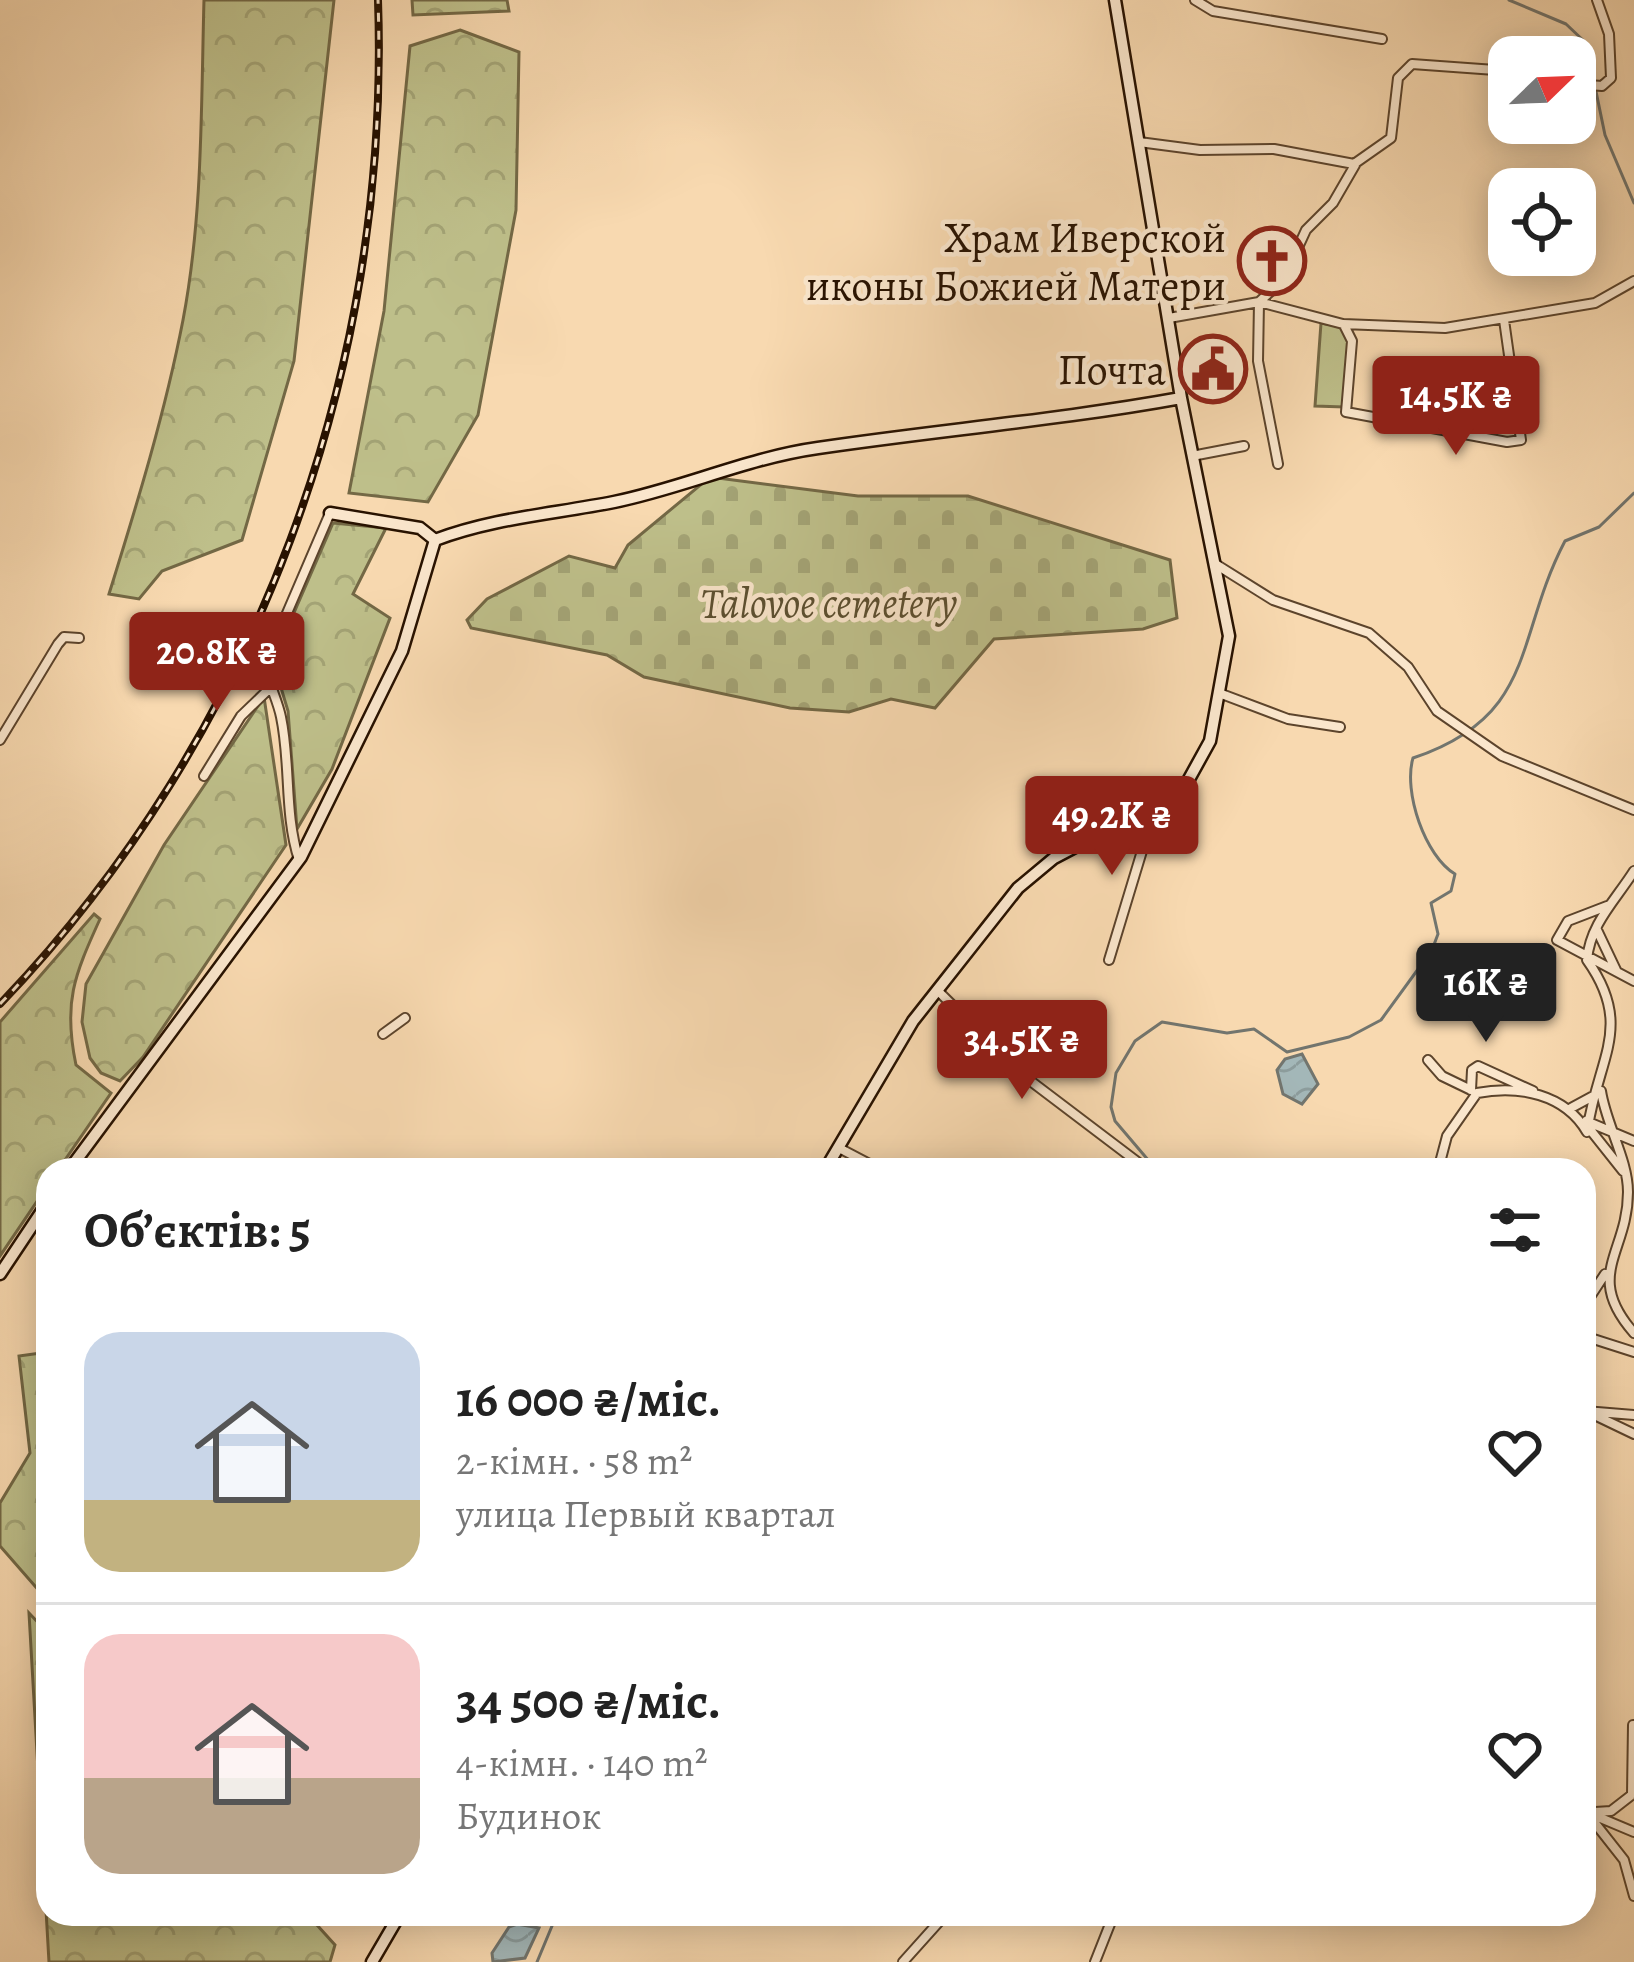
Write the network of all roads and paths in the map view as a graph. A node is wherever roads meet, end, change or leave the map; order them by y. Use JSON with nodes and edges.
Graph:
{"nodes":[{"id":1,"x":1115,"y":0,"type":"edge"},
{"id":2,"x":1195,"y":0,"type":"edge"},
{"id":3,"x":1597,"y":0,"type":"edge"},
{"id":4,"x":1382,"y":39,"type":"dead end"},
{"id":5,"x":1488,"y":69,"type":"edge"},
{"id":6,"x":1596,"y":85,"type":"edge"},
{"id":7,"x":1138,"y":142,"type":"junction"},
{"id":8,"x":1347,"y":170,"type":"junction"},
{"id":9,"x":1634,"y":281,"type":"edge"},
{"id":10,"x":1259,"y":302,"type":"junction"},
{"id":11,"x":1169,"y":318,"type":"junction"},
{"id":12,"x":1504,"y":320,"type":"junction"},
{"id":13,"x":1343,"y":324,"type":"junction"},
{"id":14,"x":1181,"y":398,"type":"junction"},
{"id":15,"x":1244,"y":446,"type":"dead end"},
{"id":16,"x":1192,"y":456,"type":"junction"},
{"id":17,"x":1278,"y":464,"type":"dead end"},
{"id":18,"x":330,"y":513,"type":"joint"},
{"id":19,"x":435,"y":540,"type":"junction"},
{"id":20,"x":1216,"y":565,"type":"junction"},
{"id":21,"x":80,"y":638,"type":"dead end"},
{"id":22,"x":269,"y":688,"type":"junction"},
{"id":23,"x":1220,"y":694,"type":"junction"},
{"id":24,"x":1340,"y":728,"type":"dead end"},
{"id":25,"x":0,"y":740,"type":"edge"},
{"id":26,"x":204,"y":776,"type":"dead end"},
{"id":27,"x":1046,"y":788,"type":"dead end"},
{"id":28,"x":1155,"y":808,"type":"junction"},
{"id":29,"x":1634,"y":810,"type":"edge"},
{"id":30,"x":1085,"y":820,"type":"junction"},
{"id":31,"x":1125,"y":821,"type":"junction"},
{"id":32,"x":1149,"y":835,"type":"junction"},
{"id":33,"x":1085,"y":839,"type":"junction"},
{"id":34,"x":1136,"y":840,"type":"dead end"},
{"id":35,"x":299,"y":860,"type":"junction"},
{"id":36,"x":1634,"y":871,"type":"edge"},
{"id":37,"x":1610,"y":904,"type":"junction"},
{"id":38,"x":1596,"y":929,"type":"junction"},
{"id":39,"x":1109,"y":959,"type":"dead end"},
{"id":40,"x":1588,"y":960,"type":"junction"},
{"id":41,"x":1618,"y":973,"type":"junction"},
{"id":42,"x":1634,"y":981,"type":"edge"},
{"id":43,"x":937,"y":990,"type":"junction"},
{"id":44,"x":405,"y":1018,"type":"dead end"},
{"id":45,"x":382,"y":1034,"type":"dead end"},
{"id":46,"x":1427,"y":1060,"type":"dead end"},
{"id":47,"x":1601,"y":1090,"type":"junction"},
{"id":48,"x":1474,"y":1091,"type":"junction"},
{"id":49,"x":1539,"y":1095,"type":"junction"},
{"id":50,"x":1570,"y":1108,"type":"junction"},
{"id":51,"x":1584,"y":1120,"type":"junction"},
{"id":52,"x":1611,"y":1136,"type":"junction"},
{"id":53,"x":1634,"y":1141,"type":"edge"},
{"id":54,"x":837,"y":1148,"type":"junction"},
{"id":55,"x":78,"y":1158,"type":"edge"},
{"id":56,"x":832,"y":1158,"type":"edge"},
{"id":57,"x":857,"y":1158,"type":"edge"},
{"id":58,"x":1132,"y":1158,"type":"edge"},
{"id":59,"x":1441,"y":1158,"type":"edge"},
{"id":60,"x":1623,"y":1172,"type":"junction"},
{"id":61,"x":36,"y":1220,"type":"edge"},
{"id":62,"x":1606,"y":1273,"type":"junction"},
{"id":63,"x":0,"y":1274,"type":"edge"},
{"id":64,"x":1596,"y":1288,"type":"edge"},
{"id":65,"x":1634,"y":1333,"type":"edge"},
{"id":66,"x":1596,"y":1340,"type":"edge"},
{"id":67,"x":1634,"y":1352,"type":"edge"},
{"id":68,"x":1596,"y":1411,"type":"edge"},
{"id":69,"x":1634,"y":1415,"type":"edge"},
{"id":70,"x":1596,"y":1416,"type":"edge"},
{"id":71,"x":1634,"y":1434,"type":"edge"},
{"id":72,"x":1633,"y":1725,"type":"edge"},
{"id":73,"x":1633,"y":1794,"type":"edge"},
{"id":74,"x":1596,"y":1812,"type":"edge"},
{"id":75,"x":1596,"y":1817,"type":"edge"},
{"id":76,"x":1596,"y":1825,"type":"edge"},
{"id":77,"x":1634,"y":1832,"type":"edge"},
{"id":78,"x":1634,"y":1896,"type":"edge"},
{"id":79,"x":393,"y":1926,"type":"edge"},
{"id":80,"x":935,"y":1926,"type":"edge"},
{"id":81,"x":1109,"y":1926,"type":"edge"},
{"id":82,"x":372,"y":1962,"type":"edge"},
{"id":83,"x":903,"y":1962,"type":"edge"},
{"id":84,"x":1095,"y":1962,"type":"edge"}],
"edges":[{"from":1,"to":7,"type":"street"},
{"from":2,"to":4,"type":"street"},
{"from":3,"to":6,"type":"street"},
{"from":5,"to":8,"type":"street"},
{"from":7,"to":8,"type":"street"},
{"from":7,"to":11,"type":"street"},
{"from":8,"to":10,"type":"street"},
{"from":9,"to":12,"type":"street"},
{"from":10,"to":11,"type":"street"},
{"from":10,"to":13,"type":"street"},
{"from":10,"to":17,"type":"street"},
{"from":11,"to":14,"type":"street"},
{"from":12,"to":13,"type":"street"},
{"from":12,"to":13,"type":"street"},
{"from":14,"to":16,"type":"street"},
{"from":14,"to":19,"type":"street"},
{"from":15,"to":16,"type":"street"},
{"from":16,"to":20,"type":"street"},
{"from":18,"to":19,"type":"street"},
{"from":18,"to":22,"type":"street"},
{"from":19,"to":35,"type":"street"},
{"from":20,"to":23,"type":"street"},
{"from":20,"to":29,"type":"street"},
{"from":21,"to":25,"type":"street"},
{"from":22,"to":26,"type":"street"},
{"from":22,"to":35,"type":"street"},
{"from":23,"to":24,"type":"street"},
{"from":23,"to":28,"type":"street"},
{"from":27,"to":30,"type":"street"},
{"from":28,"to":31,"type":"street"},
{"from":28,"to":32,"type":"street"},
{"from":30,"to":31,"type":"street"},
{"from":30,"to":33,"type":"street"},
{"from":31,"to":32,"type":"street"},
{"from":31,"to":33,"type":"street"},
{"from":31,"to":34,"type":"street"},
{"from":32,"to":39,"type":"street"},
{"from":33,"to":43,"type":"street"},
{"from":35,"to":55,"type":"street"},
{"from":36,"to":37,"type":"street"},
{"from":37,"to":38,"type":"street"},
{"from":37,"to":40,"type":"street"},
{"from":38,"to":40,"type":"street"},
{"from":38,"to":41,"type":"street"},
{"from":40,"to":41,"type":"street"},
{"from":40,"to":47,"type":"street"},
{"from":41,"to":42,"type":"street"},
{"from":43,"to":54,"type":"street"},
{"from":43,"to":58,"type":"street"},
{"from":44,"to":45,"type":"street"},
{"from":46,"to":48,"type":"street"},
{"from":47,"to":50,"type":"street"},
{"from":47,"to":51,"type":"street"},
{"from":47,"to":52,"type":"street"},
{"from":48,"to":49,"type":"street"},
{"from":48,"to":49,"type":"street"},
{"from":48,"to":59,"type":"street"},
{"from":49,"to":50,"type":"street"},
{"from":50,"to":51,"type":"street"},
{"from":51,"to":52,"type":"street"},
{"from":51,"to":60,"type":"street"},
{"from":52,"to":53,"type":"street"},
{"from":52,"to":60,"type":"street"},
{"from":54,"to":56,"type":"street"},
{"from":54,"to":57,"type":"street"},
{"from":60,"to":62,"type":"street"},
{"from":61,"to":63,"type":"street"},
{"from":62,"to":64,"type":"street"},
{"from":62,"to":65,"type":"street"},
{"from":66,"to":67,"type":"street"},
{"from":68,"to":69,"type":"street"},
{"from":70,"to":71,"type":"street"},
{"from":72,"to":73,"type":"street"},
{"from":73,"to":74,"type":"street"},
{"from":75,"to":77,"type":"street"},
{"from":76,"to":78,"type":"street"},
{"from":79,"to":82,"type":"street"},
{"from":80,"to":83,"type":"street"},
{"from":81,"to":84,"type":"street"}]}
